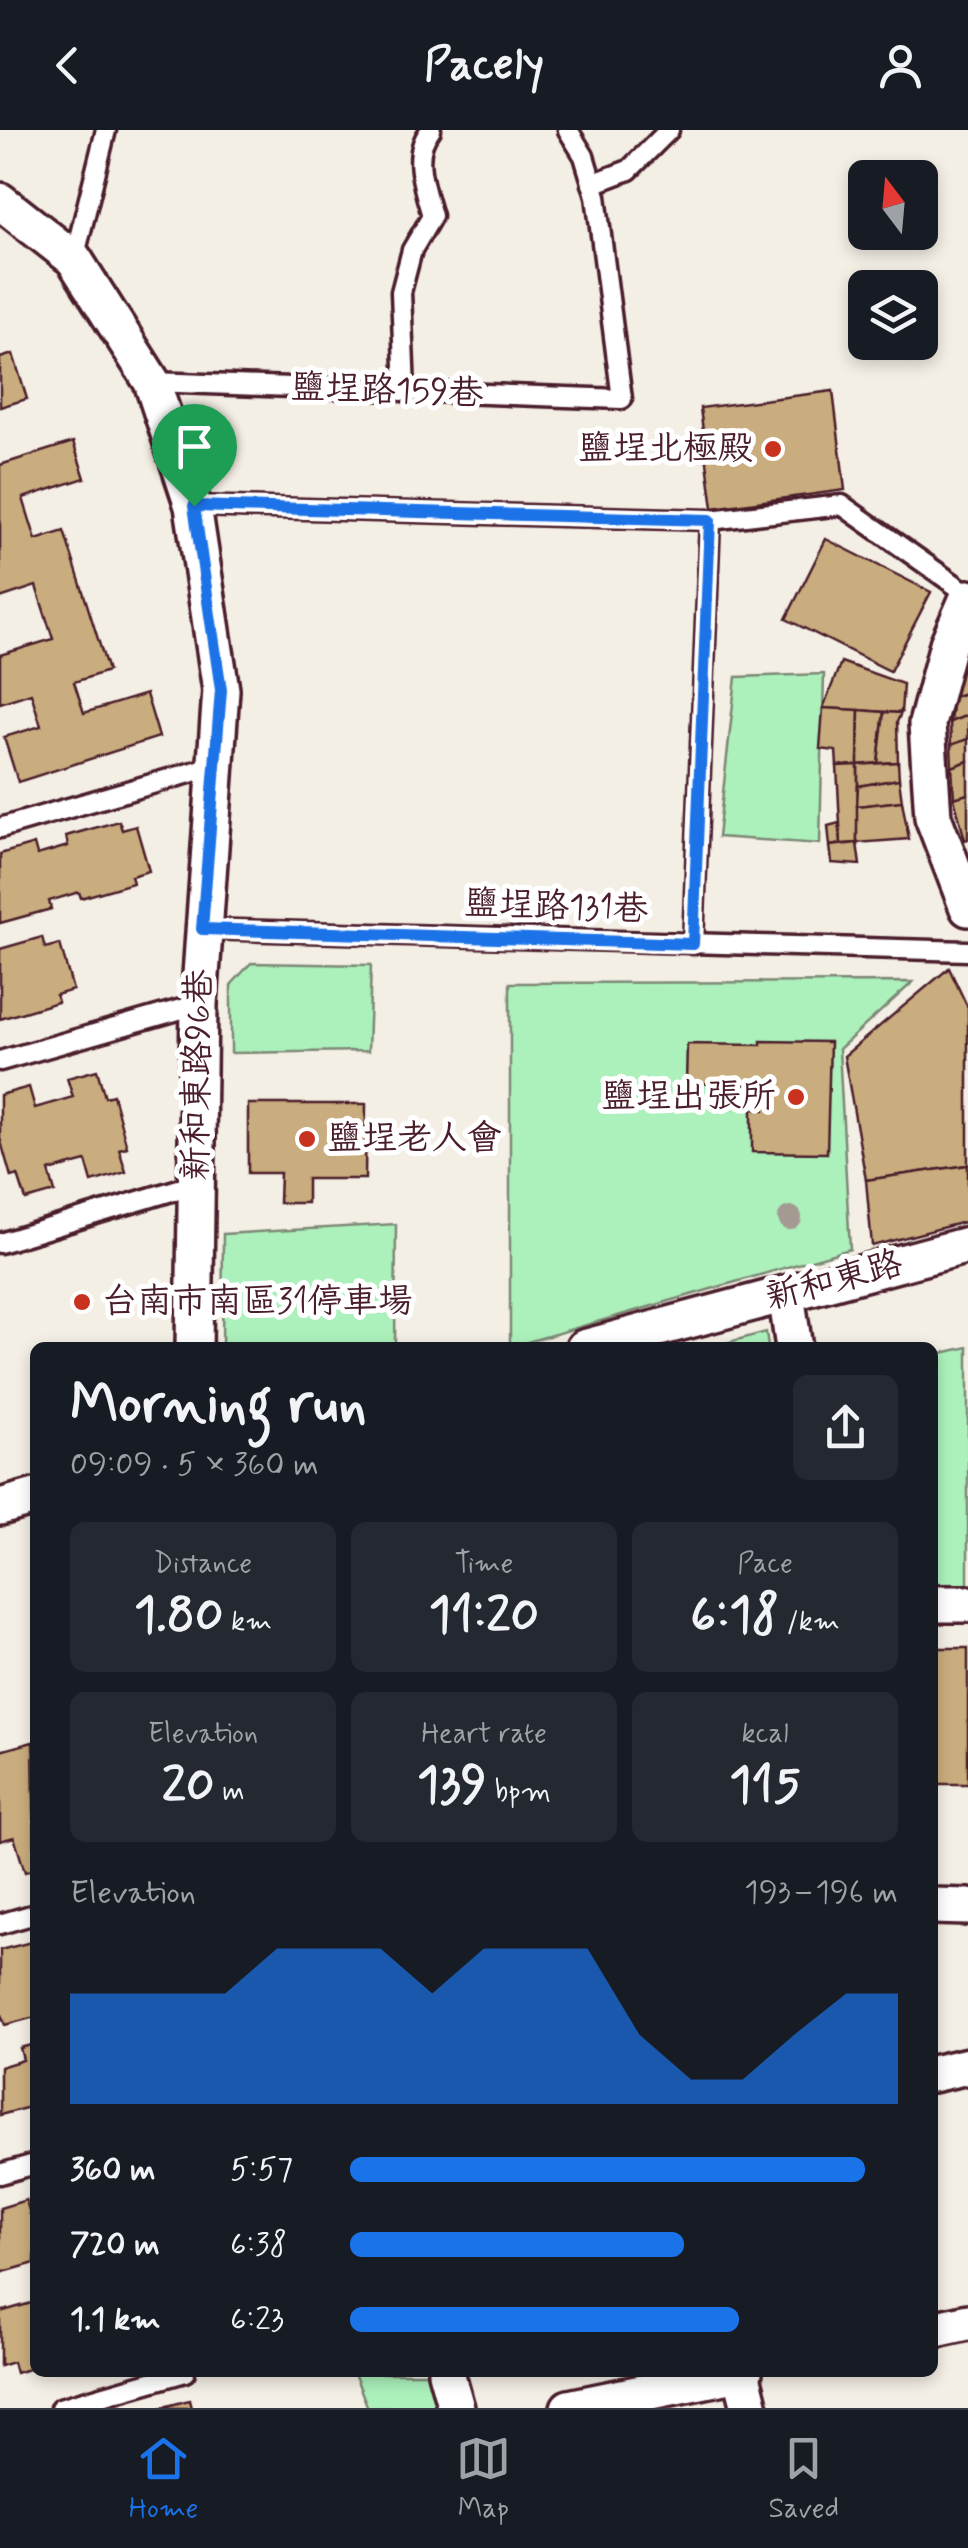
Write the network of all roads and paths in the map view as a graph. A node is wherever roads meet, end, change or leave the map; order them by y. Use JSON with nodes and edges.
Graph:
{"nodes":[{"id":1,"x":106,"y":130,"type":"edge"},
{"id":2,"x":431,"y":130,"type":"edge"},
{"id":3,"x":568,"y":130,"type":"edge"},
{"id":4,"x":669,"y":130,"type":"edge"},
{"id":5,"x":592,"y":184,"type":"junction"},
{"id":6,"x":0,"y":201,"type":"edge"},
{"id":7,"x":74,"y":259,"type":"junction"},
{"id":8,"x":152,"y":382,"type":"junction"},
{"id":9,"x":405,"y":391,"type":"junction"},
{"id":10,"x":194,"y":506,"type":"junction"},
{"id":11,"x":710,"y":520,"type":"junction"},
{"id":12,"x":968,"y":596,"type":"edge"},
{"id":13,"x":217,"y":766,"type":"junction"},
{"id":14,"x":0,"y":828,"type":"edge"},
{"id":15,"x":968,"y":908,"type":"edge"},
{"id":16,"x":202,"y":929,"type":"junction"},
{"id":17,"x":693,"y":944,"type":"junction"},
{"id":18,"x":968,"y":951,"type":"edge"},
{"id":19,"x":199,"y":1004,"type":"junction"},
{"id":20,"x":0,"y":1061,"type":"edge"},
{"id":21,"x":195,"y":1184,"type":"junction"},
{"id":22,"x":0,"y":1243,"type":"edge"},
{"id":23,"x":968,"y":1245,"type":"edge"},
{"id":24,"x":786,"y":1294,"type":"junction"},
{"id":25,"x":194,"y":1342,"type":"edge"},
{"id":26,"x":606,"y":1342,"type":"edge"},
{"id":27,"x":793,"y":1342,"type":"edge"},
{"id":28,"x":30,"y":1499,"type":"edge"},
{"id":29,"x":0,"y":1508,"type":"edge"},
{"id":30,"x":938,"y":1604,"type":"edge"},
{"id":31,"x":968,"y":1604,"type":"edge"},
{"id":32,"x":938,"y":1906,"type":"edge"},
{"id":33,"x":968,"y":1907,"type":"edge"},
{"id":34,"x":30,"y":1915,"type":"edge"},
{"id":35,"x":0,"y":1924,"type":"edge"},
{"id":36,"x":968,"y":2066,"type":"edge"},
{"id":37,"x":938,"y":2073,"type":"edge"},
{"id":38,"x":30,"y":2165,"type":"edge"},
{"id":39,"x":0,"y":2174,"type":"edge"},
{"id":40,"x":968,"y":2322,"type":"edge"},
{"id":41,"x":938,"y":2329,"type":"edge"},
{"id":42,"x":168,"y":2377,"type":"edge"},
{"id":43,"x":447,"y":2377,"type":"edge"},
{"id":44,"x":722,"y":2377,"type":"edge"},
{"id":45,"x":743,"y":2377,"type":"edge"},
{"id":46,"x":60,"y":2408,"type":"edge"},
{"id":47,"x":456,"y":2408,"type":"edge"},
{"id":48,"x":570,"y":2408,"type":"edge"},
{"id":49,"x":750,"y":2408,"type":"edge"}],
"edges":[{"from":1,"to":7,"type":"lane"},
{"from":2,"to":9,"type":"lane"},
{"from":3,"to":5,"type":"lane"},
{"from":4,"to":5,"type":"lane"},
{"from":5,"to":9,"type":"lane","name":"鹽埕路159巷"},
{"from":6,"to":7,"type":"street"},
{"from":7,"to":8,"type":"street"},
{"from":8,"to":9,"type":"lane","name":"鹽埕路159巷"},
{"from":8,"to":10,"type":"street"},
{"from":10,"to":11,"type":"lane"},
{"from":10,"to":13,"type":"street","name":"新和東路96巷"},
{"from":11,"to":12,"type":"lane"},
{"from":11,"to":17,"type":"lane"},
{"from":12,"to":15,"type":"street"},
{"from":13,"to":14,"type":"lane"},
{"from":13,"to":16,"type":"street","name":"新和東路96巷"},
{"from":16,"to":17,"type":"lane","name":"鹽埕路131巷"},
{"from":16,"to":19,"type":"street","name":"新和東路96巷"},
{"from":17,"to":18,"type":"lane","name":"鹽埕路131巷"},
{"from":19,"to":20,"type":"lane"},
{"from":19,"to":21,"type":"street","name":"新和東路96巷"},
{"from":21,"to":22,"type":"lane"},
{"from":21,"to":25,"type":"street","name":"新和東路96巷"},
{"from":23,"to":24,"type":"street","name":"新和東路"},
{"from":24,"to":26,"type":"street","name":"新和東路"},
{"from":24,"to":27,"type":"street"},
{"from":28,"to":29,"type":"street"},
{"from":30,"to":31,"type":"street"},
{"from":32,"to":33,"type":"street"},
{"from":34,"to":35,"type":"lane"},
{"from":36,"to":37,"type":"street"},
{"from":38,"to":39,"type":"lane"},
{"from":40,"to":41,"type":"street"},
{"from":42,"to":46,"type":"lane"},
{"from":43,"to":47,"type":"street"},
{"from":44,"to":48,"type":"street"},
{"from":45,"to":49,"type":"street"}]}
